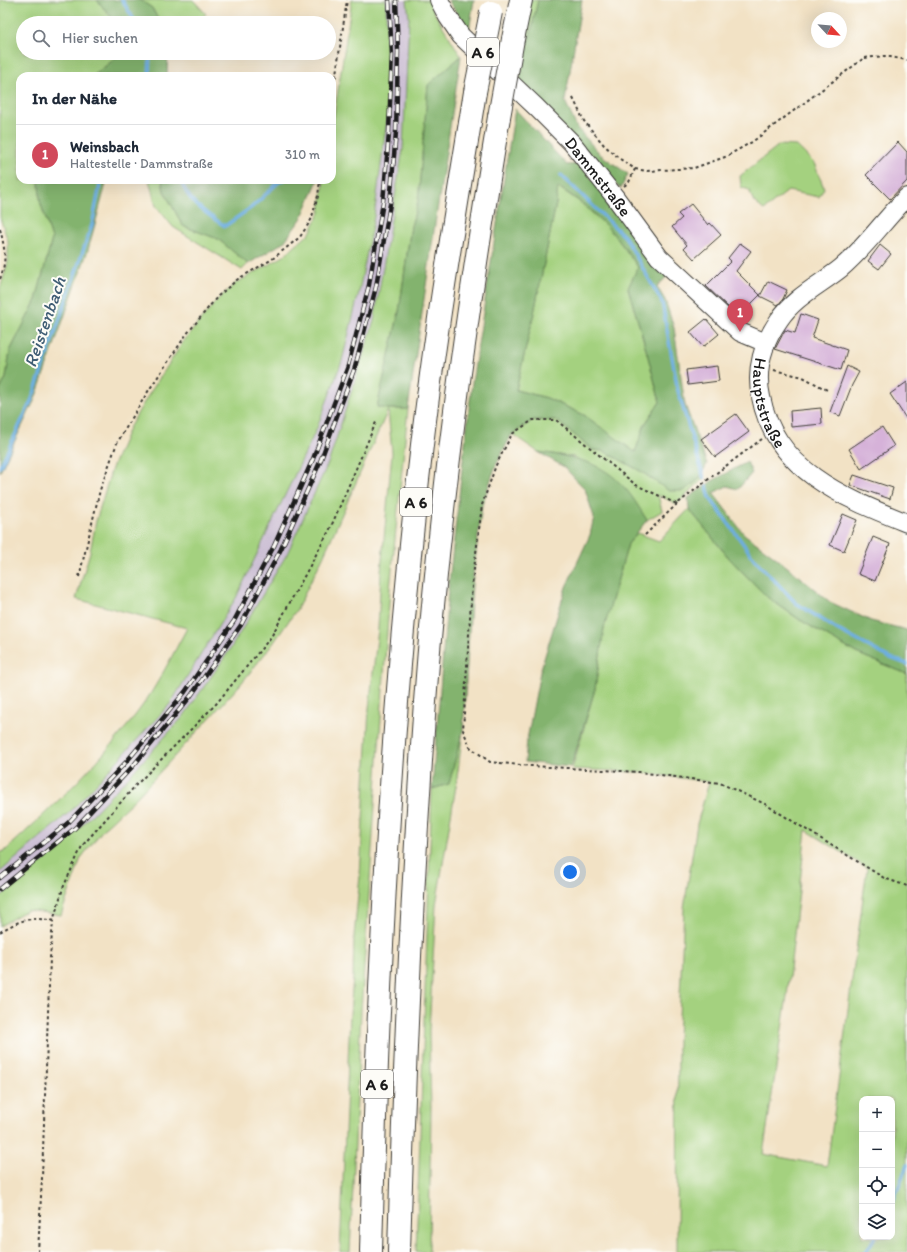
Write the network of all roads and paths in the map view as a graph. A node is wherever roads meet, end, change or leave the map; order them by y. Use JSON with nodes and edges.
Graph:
{"nodes":[{"id":1,"x":347,"y":0,"type":"edge"},
{"id":2,"x":439,"y":0,"type":"edge"},
{"id":3,"x":521,"y":0,"type":"edge"},
{"id":4,"x":492,"y":6,"type":"edge"},
{"id":5,"x":907,"y":60,"type":"edge"},
{"id":6,"x":336,"y":74,"type":"edge"},
{"id":7,"x":573,"y":98,"type":"dead end"},
{"id":8,"x":635,"y":169,"type":"junction"},
{"id":9,"x":320,"y":184,"type":"edge"},
{"id":10,"x":615,"y":197,"type":"junction"},
{"id":11,"x":907,"y":197,"type":"edge"},
{"id":12,"x":0,"y":229,"type":"edge"},
{"id":13,"x":0,"y":279,"type":"edge"},
{"id":14,"x":766,"y":343,"type":"junction"},
{"id":15,"x":759,"y":367,"type":"junction"},
{"id":16,"x":830,"y":391,"type":"dead end"},
{"id":17,"x":376,"y":420,"type":"dead end"},
{"id":18,"x":772,"y":432,"type":"junction"},
{"id":19,"x":677,"y":504,"type":"junction"},
{"id":20,"x":907,"y":523,"type":"edge"},
{"id":21,"x":645,"y":535,"type":"dead end"},
{"id":22,"x":79,"y":577,"type":"dead end"},
{"id":23,"x":907,"y":886,"type":"edge"},
{"id":24,"x":53,"y":921,"type":"junction"},
{"id":25,"x":0,"y":932,"type":"edge"},
{"id":26,"x":38,"y":1252,"type":"edge"},
{"id":27,"x":371,"y":1252,"type":"edge"},
{"id":28,"x":399,"y":1252,"type":"edge"}],
"edges":[{"from":1,"to":6,"type":"path"},
{"from":2,"to":10,"type":"street","name":"Dammstraße"},
{"from":3,"to":28,"type":"highway","number":"A 6","bridge":true},
{"from":4,"to":27,"type":"highway","number":"A 6","bridge":true},
{"from":5,"to":8,"type":"path"},
{"from":7,"to":8,"type":"path"},
{"from":8,"to":10,"type":"path"},
{"from":9,"to":22,"type":"path"},
{"from":10,"to":14,"type":"street","name":"Dammstraße"},
{"from":11,"to":14,"type":"street","name":"Hauptstraße"},
{"from":12,"to":13,"type":"path"},
{"from":14,"to":15,"type":"street","name":"Hauptstraße"},
{"from":15,"to":16,"type":"path"},
{"from":15,"to":18,"type":"street","name":"Hauptstraße"},
{"from":17,"to":24,"type":"path"},
{"from":18,"to":19,"type":"path"},
{"from":18,"to":20,"type":"street","name":"Hauptstraße"},
{"from":19,"to":21,"type":"path"},
{"from":19,"to":23,"type":"path"},
{"from":24,"to":25,"type":"path"},
{"from":24,"to":26,"type":"path"}]}
